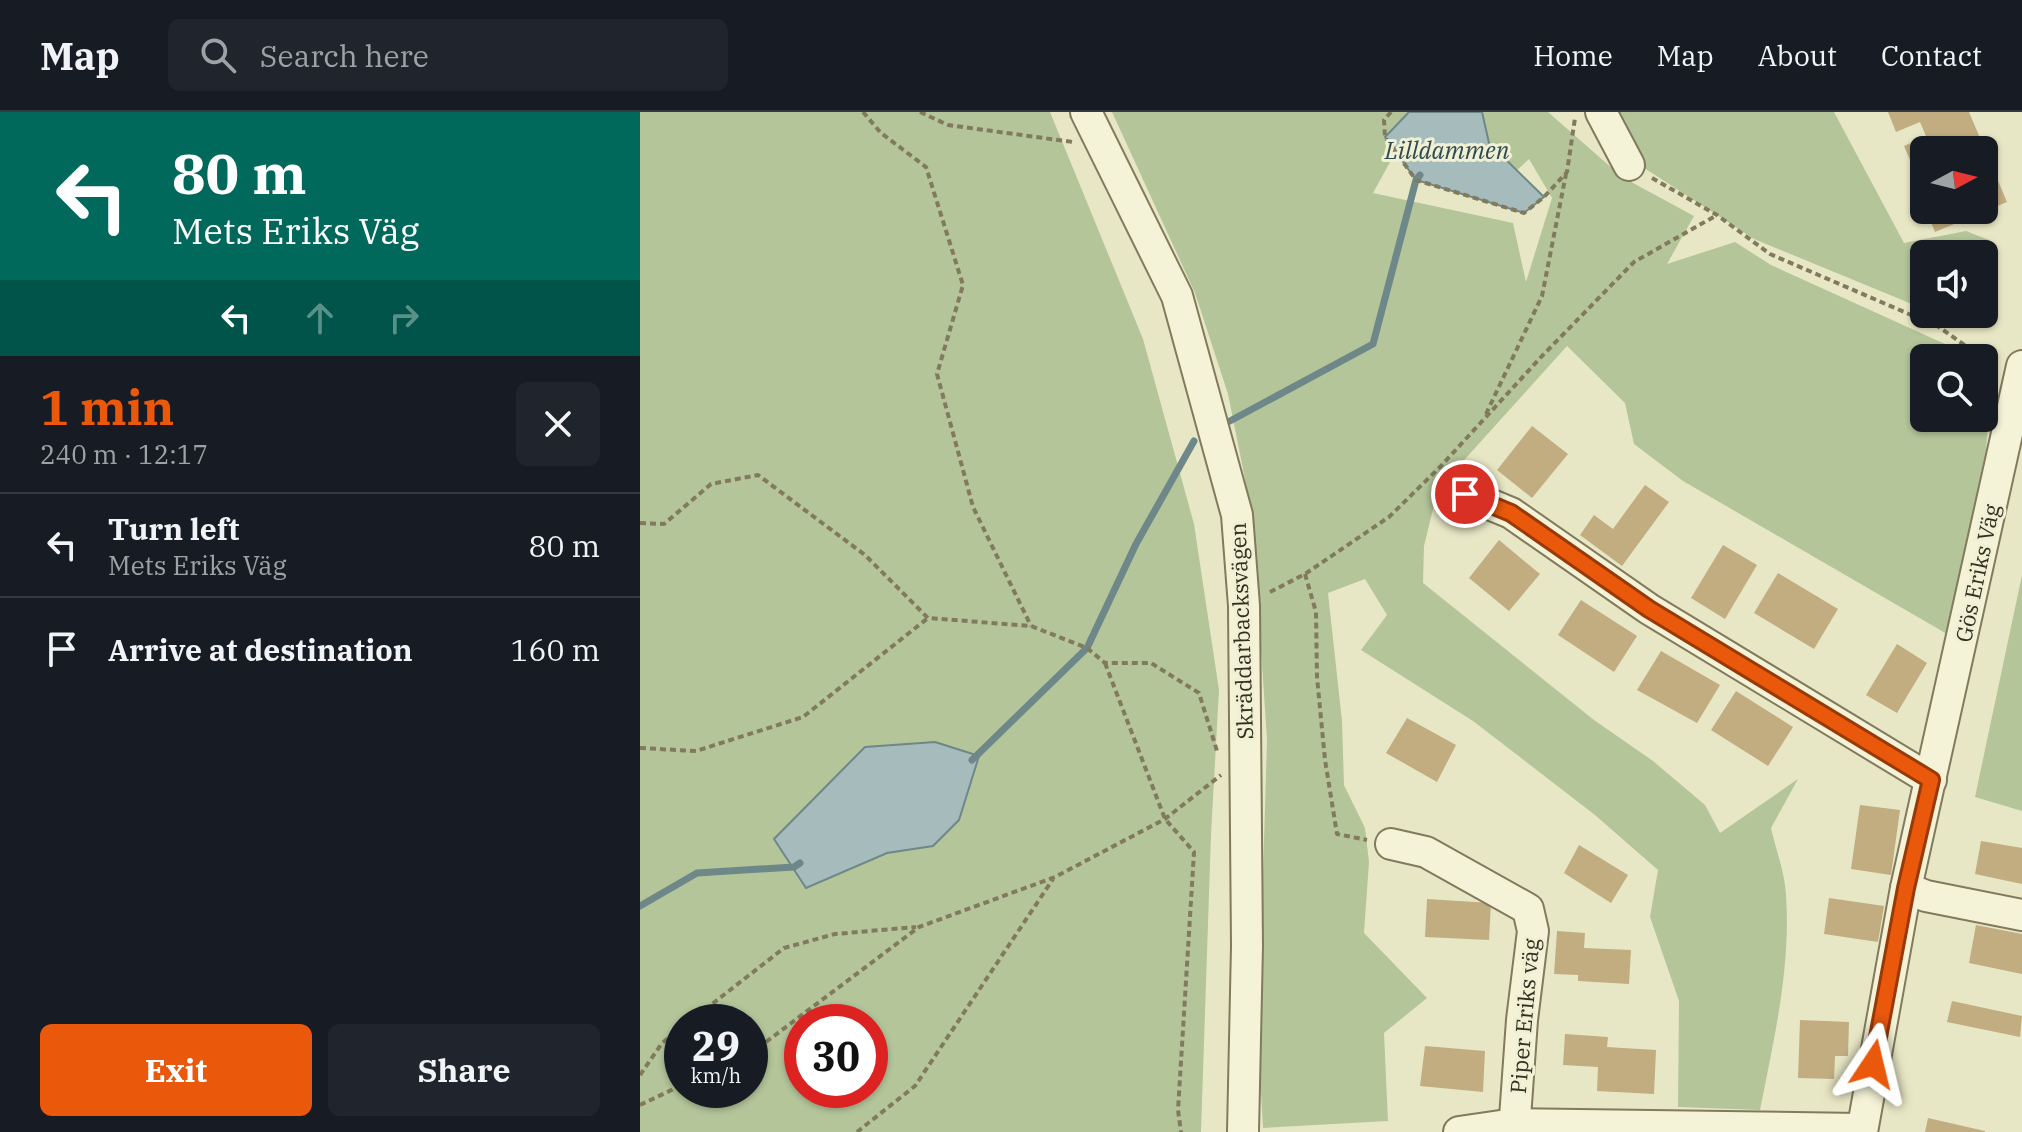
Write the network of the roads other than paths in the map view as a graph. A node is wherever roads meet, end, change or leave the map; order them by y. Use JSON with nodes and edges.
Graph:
{"nodes":[{"id":1,"x":1086,"y":112,"type":"edge"},
{"id":2,"x":1601,"y":112,"type":"edge"},
{"id":3,"x":1629,"y":165,"type":"road end"},
{"id":4,"x":2022,"y":366,"type":"edge"},
{"id":5,"x":1465,"y":494,"type":"dead end"},
{"id":6,"x":1931,"y":780,"type":"junction"},
{"id":7,"x":1391,"y":844,"type":"road end"},
{"id":8,"x":1906,"y":888,"type":"junction"},
{"id":9,"x":2022,"y":915,"type":"edge"},
{"id":10,"x":1514,"y":1128,"type":"edge"},
{"id":11,"x":1862,"y":1131,"type":"edge"},
{"id":12,"x":1243,"y":1132,"type":"edge"},
{"id":13,"x":1459,"y":1132,"type":"edge"}],
"edges":[{"from":1,"to":12,"type":"street","name":"Skräddarbacksvägen"},
{"from":2,"to":3,"type":"street"},
{"from":4,"to":6,"type":"street","name":"Gös Eriks Väg"},
{"from":5,"to":6,"type":"street"},
{"from":6,"to":8,"type":"street","name":"Gös Eriks Väg"},
{"from":7,"to":10,"type":"street","name":"Piper Eriks väg"},
{"from":8,"to":9,"type":"street"},
{"from":8,"to":11,"type":"street","name":"Gös Eriks Väg"},
{"from":10,"to":11,"type":"street"},
{"from":10,"to":13,"type":"street"}]}
